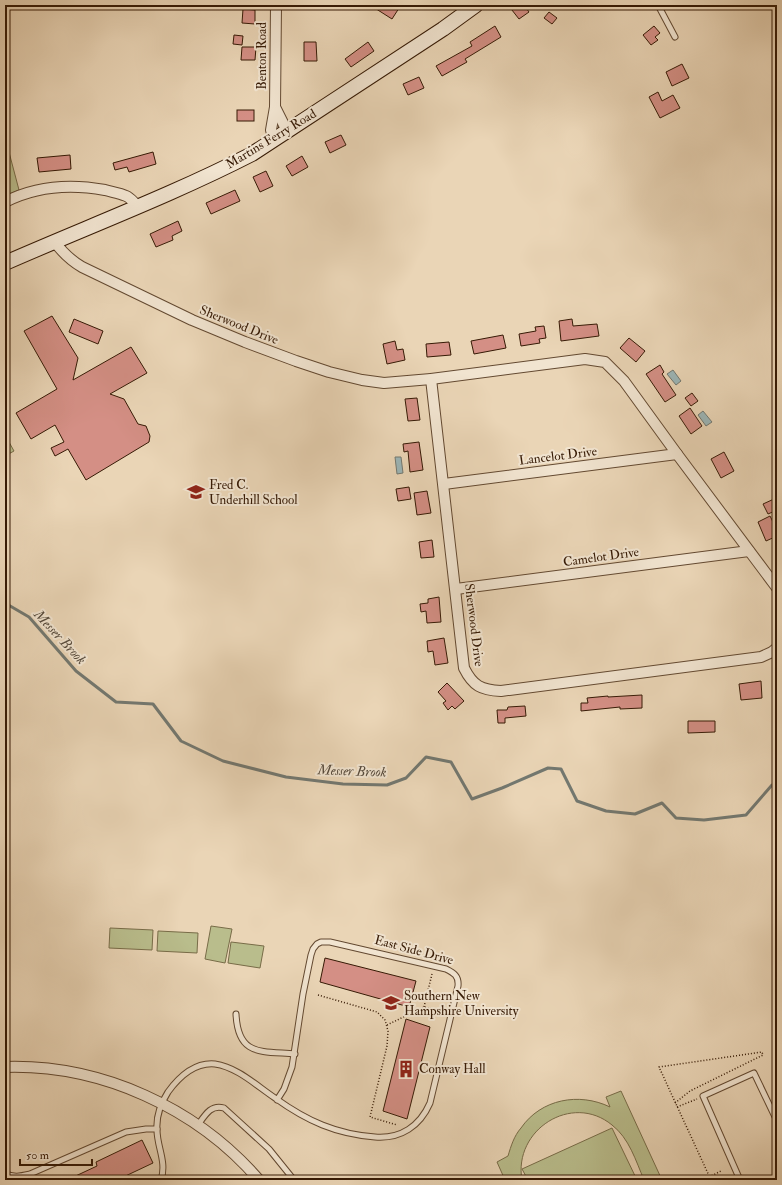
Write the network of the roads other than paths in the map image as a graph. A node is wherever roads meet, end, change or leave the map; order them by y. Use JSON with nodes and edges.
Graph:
{"nodes":[{"id":1,"x":276,"y":5,"type":"edge"},
{"id":2,"x":476,"y":5,"type":"edge"},
{"id":3,"x":658,"y":5,"type":"edge"},
{"id":4,"x":675,"y":37,"type":"dead end"},
{"id":5,"x":275,"y":108,"type":"junction"},
{"id":6,"x":287,"y":131,"type":"junction"},
{"id":7,"x":274,"y":140,"type":"junction"},
{"id":8,"x":5,"y":202,"type":"edge"},
{"id":9,"x":138,"y":206,"type":"junction"},
{"id":10,"x":54,"y":241,"type":"junction"},
{"id":11,"x":5,"y":263,"type":"edge"},
{"id":12,"x":432,"y":379,"type":"junction"},
{"id":13,"x":677,"y":454,"type":"junction"},
{"id":14,"x":444,"y":484,"type":"junction"},
{"id":15,"x":749,"y":551,"type":"junction"},
{"id":16,"x":777,"y":588,"type":"edge"},
{"id":17,"x":456,"y":589,"type":"junction"},
{"id":18,"x":777,"y":648,"type":"edge"},
{"id":19,"x":236,"y":1014,"type":"dead end"},
{"id":20,"x":295,"y":1054,"type":"junction"},
{"id":21,"x":5,"y":1067,"type":"edge"},
{"id":22,"x":277,"y":1100,"type":"junction"},
{"id":23,"x":161,"y":1104,"type":"junction"},
{"id":24,"x":777,"y":1121,"type":"edge"},
{"id":25,"x":198,"y":1125,"type":"junction"},
{"id":26,"x":157,"y":1129,"type":"junction"},
{"id":27,"x":5,"y":1173,"type":"edge"},
{"id":28,"x":161,"y":1180,"type":"edge"},
{"id":29,"x":259,"y":1180,"type":"edge"},
{"id":30,"x":294,"y":1180,"type":"edge"},
{"id":31,"x":740,"y":1180,"type":"edge"}],
"edges":[{"from":1,"to":5,"type":"street","name":"Benton Road"},
{"from":2,"to":6,"type":"street","name":"Martins Ferry Road"},
{"from":3,"to":4,"type":"lane"},
{"from":5,"to":6,"type":"street","name":"Benton Road"},
{"from":5,"to":7,"type":"street","name":"Benton Road"},
{"from":6,"to":7,"type":"street","name":"Martins Ferry Road"},
{"from":7,"to":9,"type":"street","name":"Martins Ferry Road"},
{"from":8,"to":9,"type":"street"},
{"from":9,"to":10,"type":"street","name":"Martins Ferry Road"},
{"from":10,"to":11,"type":"street","name":"Martins Ferry Road"},
{"from":10,"to":12,"type":"street","name":"Sherwood Drive"},
{"from":12,"to":13,"type":"street","name":"Sherwood Drive"},
{"from":12,"to":14,"type":"street","name":"Sherwood Drive"},
{"from":13,"to":14,"type":"street","name":"Lancelot Drive"},
{"from":13,"to":15,"type":"street","name":"Sherwood Drive"},
{"from":14,"to":17,"type":"street","name":"Sherwood Drive"},
{"from":15,"to":16,"type":"street","name":"Sherwood Drive"},
{"from":15,"to":17,"type":"street","name":"Camelot Drive"},
{"from":17,"to":18,"type":"street","name":"Sherwood Drive"},
{"from":19,"to":20,"type":"lane"},
{"from":20,"to":22,"type":"lane","name":"East Side Drive"},
{"from":20,"to":22,"type":"lane","name":"East Side Drive"},
{"from":21,"to":23,"type":"street"},
{"from":22,"to":23,"type":"lane","name":"East Side Drive"},
{"from":23,"to":25,"type":"street"},
{"from":23,"to":26,"type":"lane"},
{"from":24,"to":31,"type":"lane"},
{"from":25,"to":29,"type":"street"},
{"from":25,"to":30,"type":"lane"},
{"from":26,"to":27,"type":"lane"},
{"from":26,"to":28,"type":"lane"}]}
